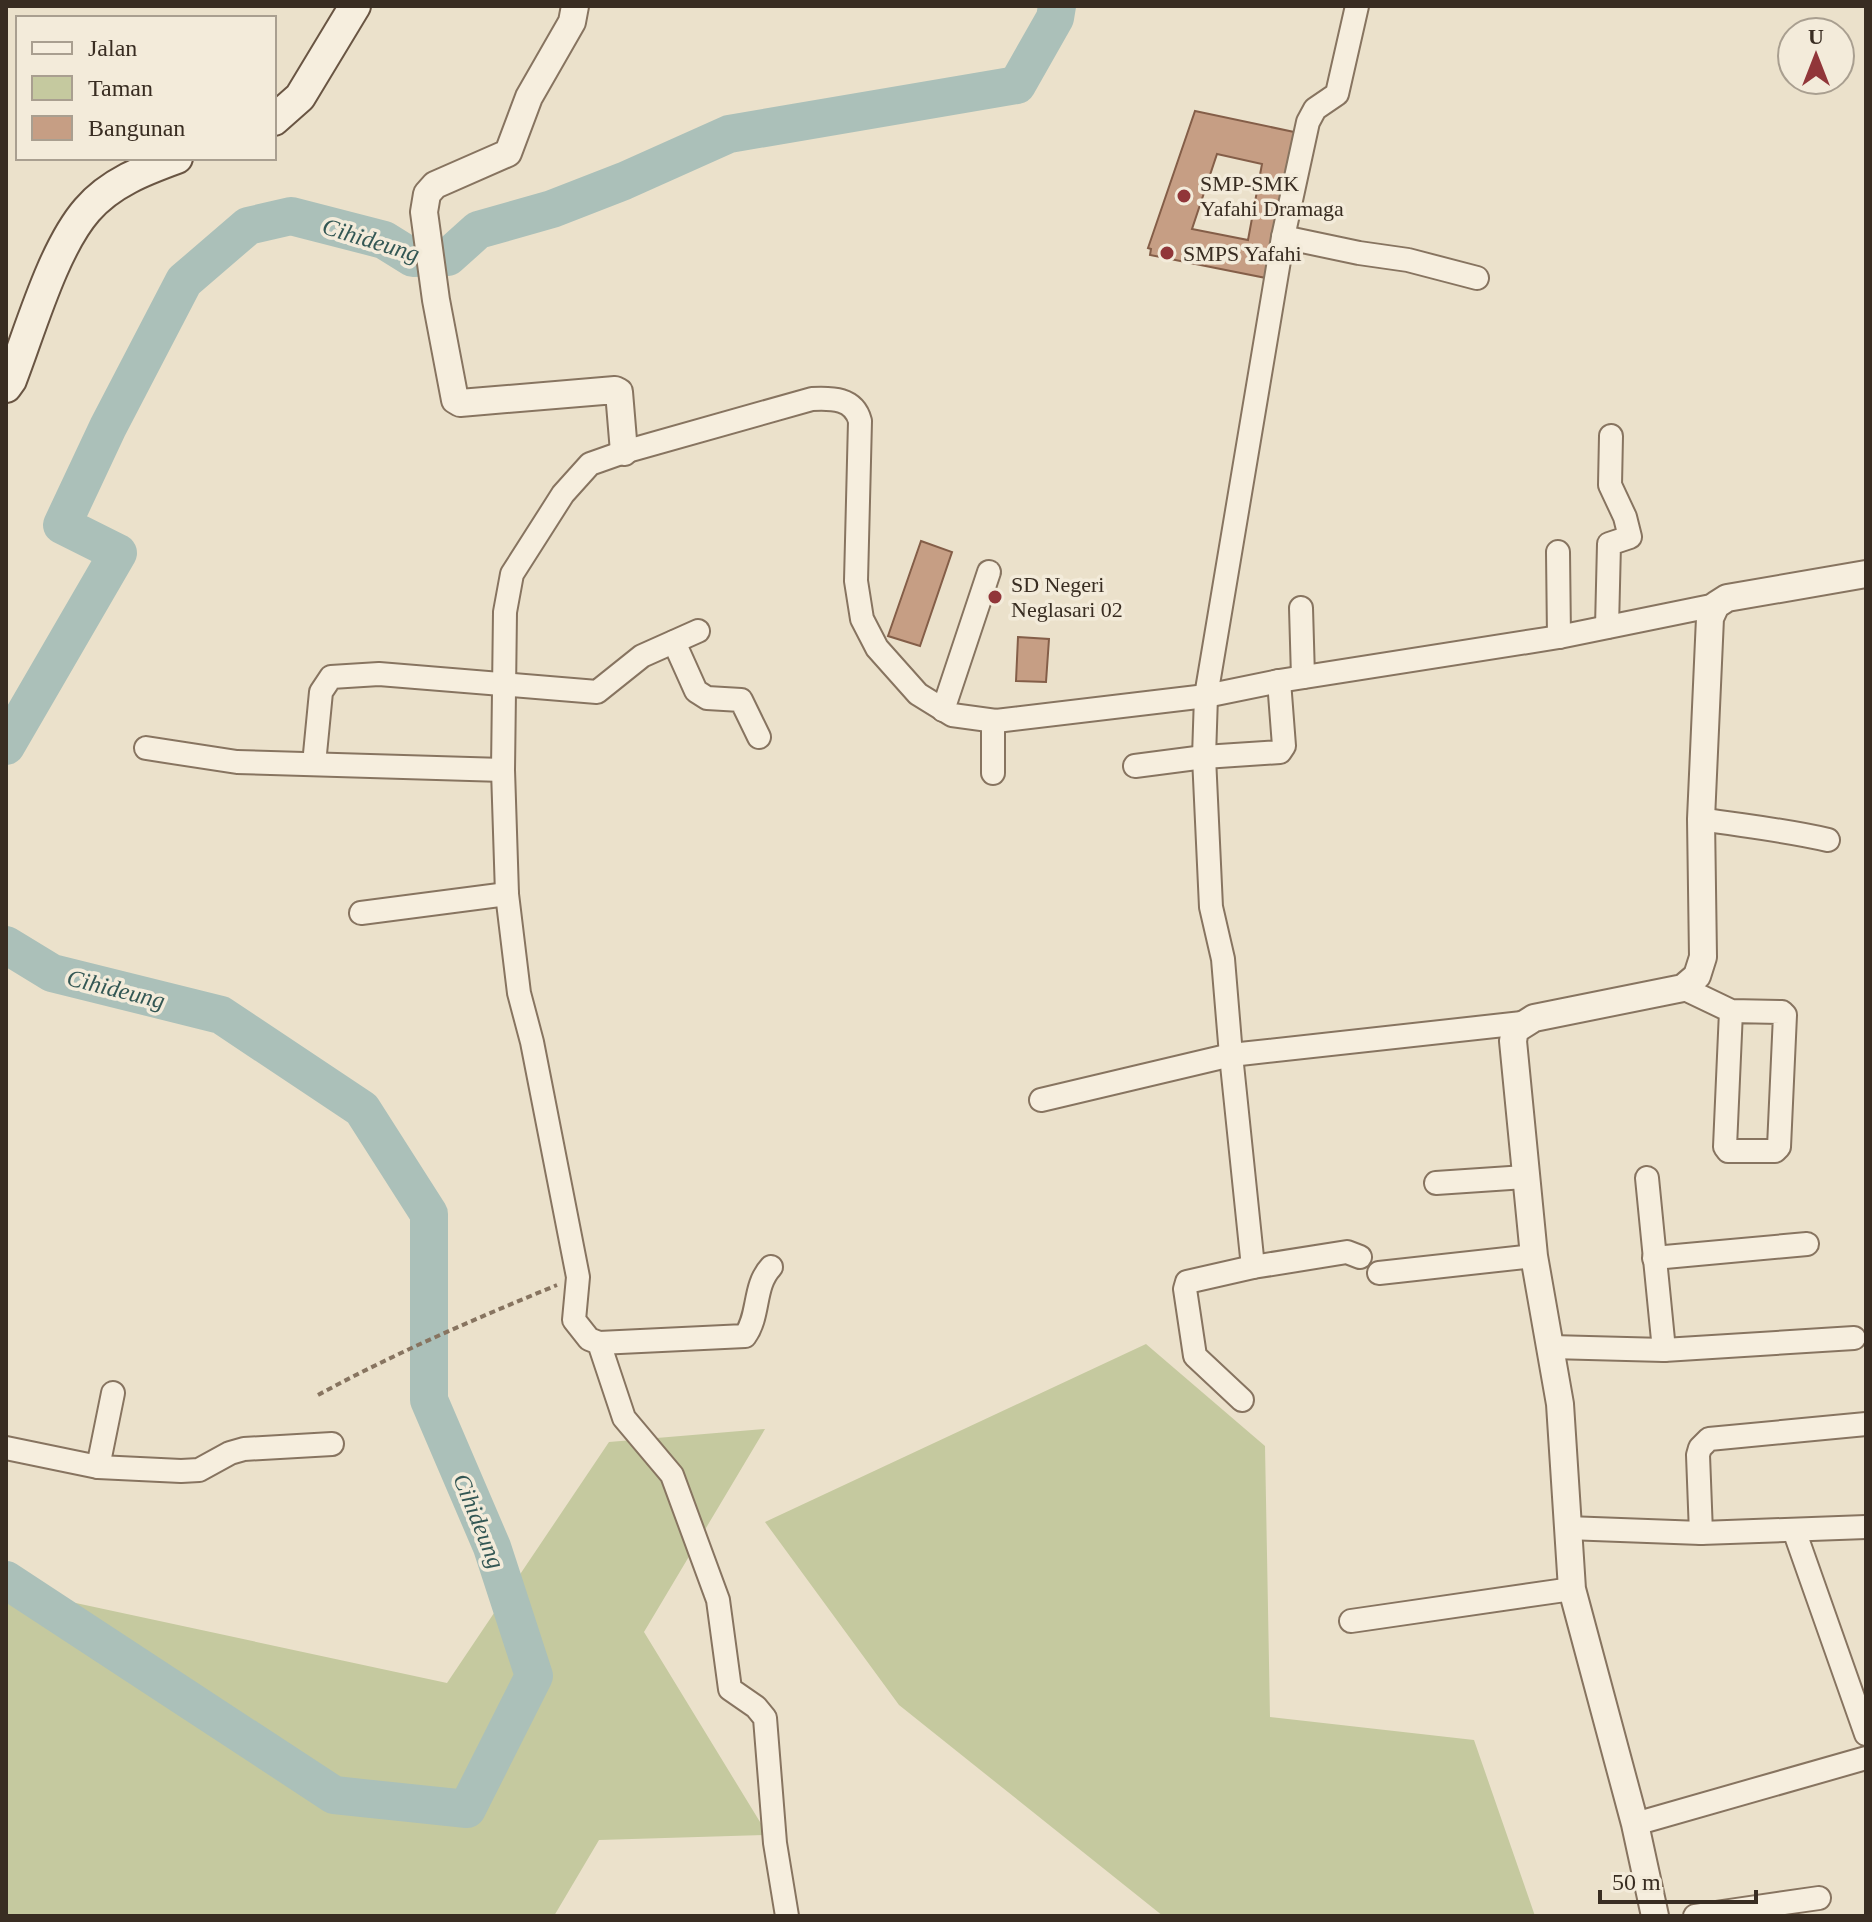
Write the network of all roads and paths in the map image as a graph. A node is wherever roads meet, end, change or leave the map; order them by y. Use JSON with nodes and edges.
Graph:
{"nodes":[{"id":1,"x":355,"y":6,"type":"edge"},
{"id":2,"x":575,"y":6,"type":"edge"},
{"id":3,"x":1357,"y":6,"type":"edge"},
{"id":4,"x":276,"y":119,"type":"edge"},
{"id":5,"x":172,"y":160,"type":"edge"},
{"id":6,"x":1283,"y":237,"type":"junction"},
{"id":7,"x":1477,"y":278,"type":"dead end"},
{"id":8,"x":6,"y":387,"type":"edge"},
{"id":9,"x":1611,"y":436,"type":"dead end"},
{"id":10,"x":624,"y":452,"type":"junction"},
{"id":11,"x":1558,"y":552,"type":"dead end"},
{"id":12,"x":989,"y":572,"type":"dead end"},
{"id":13,"x":1866,"y":574,"type":"edge"},
{"id":14,"x":1716,"y":605,"type":"junction"},
{"id":15,"x":1301,"y":608,"type":"dead end"},
{"id":16,"x":1607,"y":627,"type":"junction"},
{"id":17,"x":698,"y":631,"type":"dead end"},
{"id":18,"x":1559,"y":637,"type":"junction"},
{"id":19,"x":674,"y":642,"type":"junction"},
{"id":20,"x":1303,"y":677,"type":"junction"},
{"id":21,"x":1279,"y":681,"type":"junction"},
{"id":22,"x":505,"y":683,"type":"junction"},
{"id":23,"x":1206,"y":696,"type":"junction"},
{"id":24,"x":943,"y":710,"type":"junction"},
{"id":25,"x":993,"y":721,"type":"junction"},
{"id":26,"x":759,"y":737,"type":"dead end"},
{"id":27,"x":146,"y":748,"type":"dead end"},
{"id":28,"x":1204,"y":757,"type":"junction"},
{"id":29,"x":314,"y":764,"type":"junction"},
{"id":30,"x":1135,"y":766,"type":"dead end"},
{"id":31,"x":503,"y":770,"type":"junction"},
{"id":32,"x":993,"y":773,"type":"dead end"},
{"id":33,"x":1701,"y":819,"type":"junction"},
{"id":34,"x":1828,"y":840,"type":"dead end"},
{"id":35,"x":507,"y":894,"type":"junction"},
{"id":36,"x":361,"y":913,"type":"dead end"},
{"id":37,"x":1683,"y":988,"type":"junction"},
{"id":38,"x":1731,"y":1011,"type":"junction"},
{"id":39,"x":1522,"y":1023,"type":"junction"},
{"id":40,"x":1231,"y":1055,"type":"junction"},
{"id":41,"x":1041,"y":1100,"type":"dead end"},
{"id":42,"x":1525,"y":1177,"type":"junction"},
{"id":43,"x":1647,"y":1178,"type":"dead end"},
{"id":44,"x":1436,"y":1183,"type":"dead end"},
{"id":45,"x":1807,"y":1244,"type":"dead end"},
{"id":46,"x":1534,"y":1256,"type":"junction"},
{"id":47,"x":1360,"y":1257,"type":"dead end"},
{"id":48,"x":1654,"y":1258,"type":"junction"},
{"id":49,"x":771,"y":1267,"type":"dead end"},
{"id":50,"x":1253,"y":1267,"type":"junction"},
{"id":51,"x":1379,"y":1273,"type":"dead end"},
{"id":52,"x":578,"y":1277,"type":"junction"},
{"id":53,"x":1854,"y":1338,"type":"dead end"},
{"id":54,"x":599,"y":1343,"type":"junction"},
{"id":55,"x":1551,"y":1347,"type":"junction"},
{"id":56,"x":1664,"y":1350,"type":"junction"},
{"id":57,"x":113,"y":1393,"type":"dead end"},
{"id":58,"x":318,"y":1395,"type":"dead end"},
{"id":59,"x":1242,"y":1400,"type":"dead end"},
{"id":60,"x":1866,"y":1424,"type":"edge"},
{"id":61,"x":332,"y":1444,"type":"dead end"},
{"id":62,"x":6,"y":1448,"type":"edge"},
{"id":63,"x":98,"y":1467,"type":"junction"},
{"id":64,"x":1866,"y":1527,"type":"edge"},
{"id":65,"x":1567,"y":1528,"type":"junction"},
{"id":66,"x":1794,"y":1530,"type":"junction"},
{"id":67,"x":1701,"y":1533,"type":"junction"},
{"id":68,"x":1572,"y":1589,"type":"junction"},
{"id":69,"x":1351,"y":1621,"type":"dead end"},
{"id":70,"x":1866,"y":1734,"type":"edge"},
{"id":71,"x":1866,"y":1758,"type":"edge"},
{"id":72,"x":1635,"y":1824,"type":"junction"},
{"id":73,"x":1819,"y":1898,"type":"dead end"},
{"id":74,"x":787,"y":1916,"type":"edge"},
{"id":75,"x":1655,"y":1916,"type":"edge"},
{"id":76,"x":1695,"y":1916,"type":"edge"}],
"edges":[{"from":1,"to":4,"type":"main road"},
{"from":2,"to":10,"type":"street"},
{"from":3,"to":6,"type":"street"},
{"from":5,"to":8,"type":"main road"},
{"from":6,"to":7,"type":"street"},
{"from":6,"to":23,"type":"street"},
{"from":9,"to":16,"type":"street"},
{"from":10,"to":22,"type":"street"},
{"from":10,"to":24,"type":"street"},
{"from":11,"to":18,"type":"street"},
{"from":12,"to":24,"type":"street"},
{"from":13,"to":14,"type":"street"},
{"from":14,"to":16,"type":"street"},
{"from":14,"to":33,"type":"street"},
{"from":15,"to":20,"type":"street"},
{"from":16,"to":18,"type":"street"},
{"from":17,"to":19,"type":"street"},
{"from":18,"to":20,"type":"street"},
{"from":19,"to":22,"type":"street"},
{"from":19,"to":26,"type":"street"},
{"from":20,"to":21,"type":"street"},
{"from":21,"to":23,"type":"street"},
{"from":21,"to":28,"type":"street"},
{"from":22,"to":29,"type":"street"},
{"from":22,"to":31,"type":"street"},
{"from":23,"to":25,"type":"street"},
{"from":23,"to":28,"type":"street"},
{"from":24,"to":25,"type":"street"},
{"from":25,"to":32,"type":"street"},
{"from":27,"to":29,"type":"street"},
{"from":28,"to":30,"type":"street"},
{"from":28,"to":40,"type":"street"},
{"from":29,"to":31,"type":"street"},
{"from":31,"to":35,"type":"street"},
{"from":33,"to":34,"type":"street"},
{"from":33,"to":37,"type":"street"},
{"from":35,"to":36,"type":"street"},
{"from":35,"to":52,"type":"street"},
{"from":37,"to":38,"type":"street"},
{"from":37,"to":39,"type":"street"},
{"from":38,"to":38,"type":"street"},
{"from":39,"to":40,"type":"street"},
{"from":39,"to":42,"type":"street"},
{"from":40,"to":41,"type":"street"},
{"from":40,"to":50,"type":"street"},
{"from":42,"to":44,"type":"street"},
{"from":42,"to":46,"type":"street"},
{"from":43,"to":48,"type":"street"},
{"from":45,"to":48,"type":"street"},
{"from":46,"to":51,"type":"street"},
{"from":46,"to":55,"type":"street"},
{"from":47,"to":50,"type":"street"},
{"from":48,"to":56,"type":"street"},
{"from":49,"to":54,"type":"street"},
{"from":50,"to":59,"type":"street"},
{"from":52,"to":54,"type":"street"},
{"from":52,"to":58,"type":"path"},
{"from":53,"to":56,"type":"street"},
{"from":54,"to":74,"type":"street"},
{"from":55,"to":56,"type":"street"},
{"from":55,"to":65,"type":"street"},
{"from":57,"to":63,"type":"street"},
{"from":60,"to":67,"type":"street"},
{"from":61,"to":63,"type":"street"},
{"from":62,"to":63,"type":"street"},
{"from":64,"to":66,"type":"street"},
{"from":65,"to":67,"type":"street"},
{"from":65,"to":68,"type":"street"},
{"from":66,"to":67,"type":"street"},
{"from":66,"to":70,"type":"street"},
{"from":68,"to":69,"type":"street"},
{"from":68,"to":72,"type":"street"},
{"from":71,"to":72,"type":"street"},
{"from":72,"to":75,"type":"street"},
{"from":73,"to":76,"type":"street"}]}
